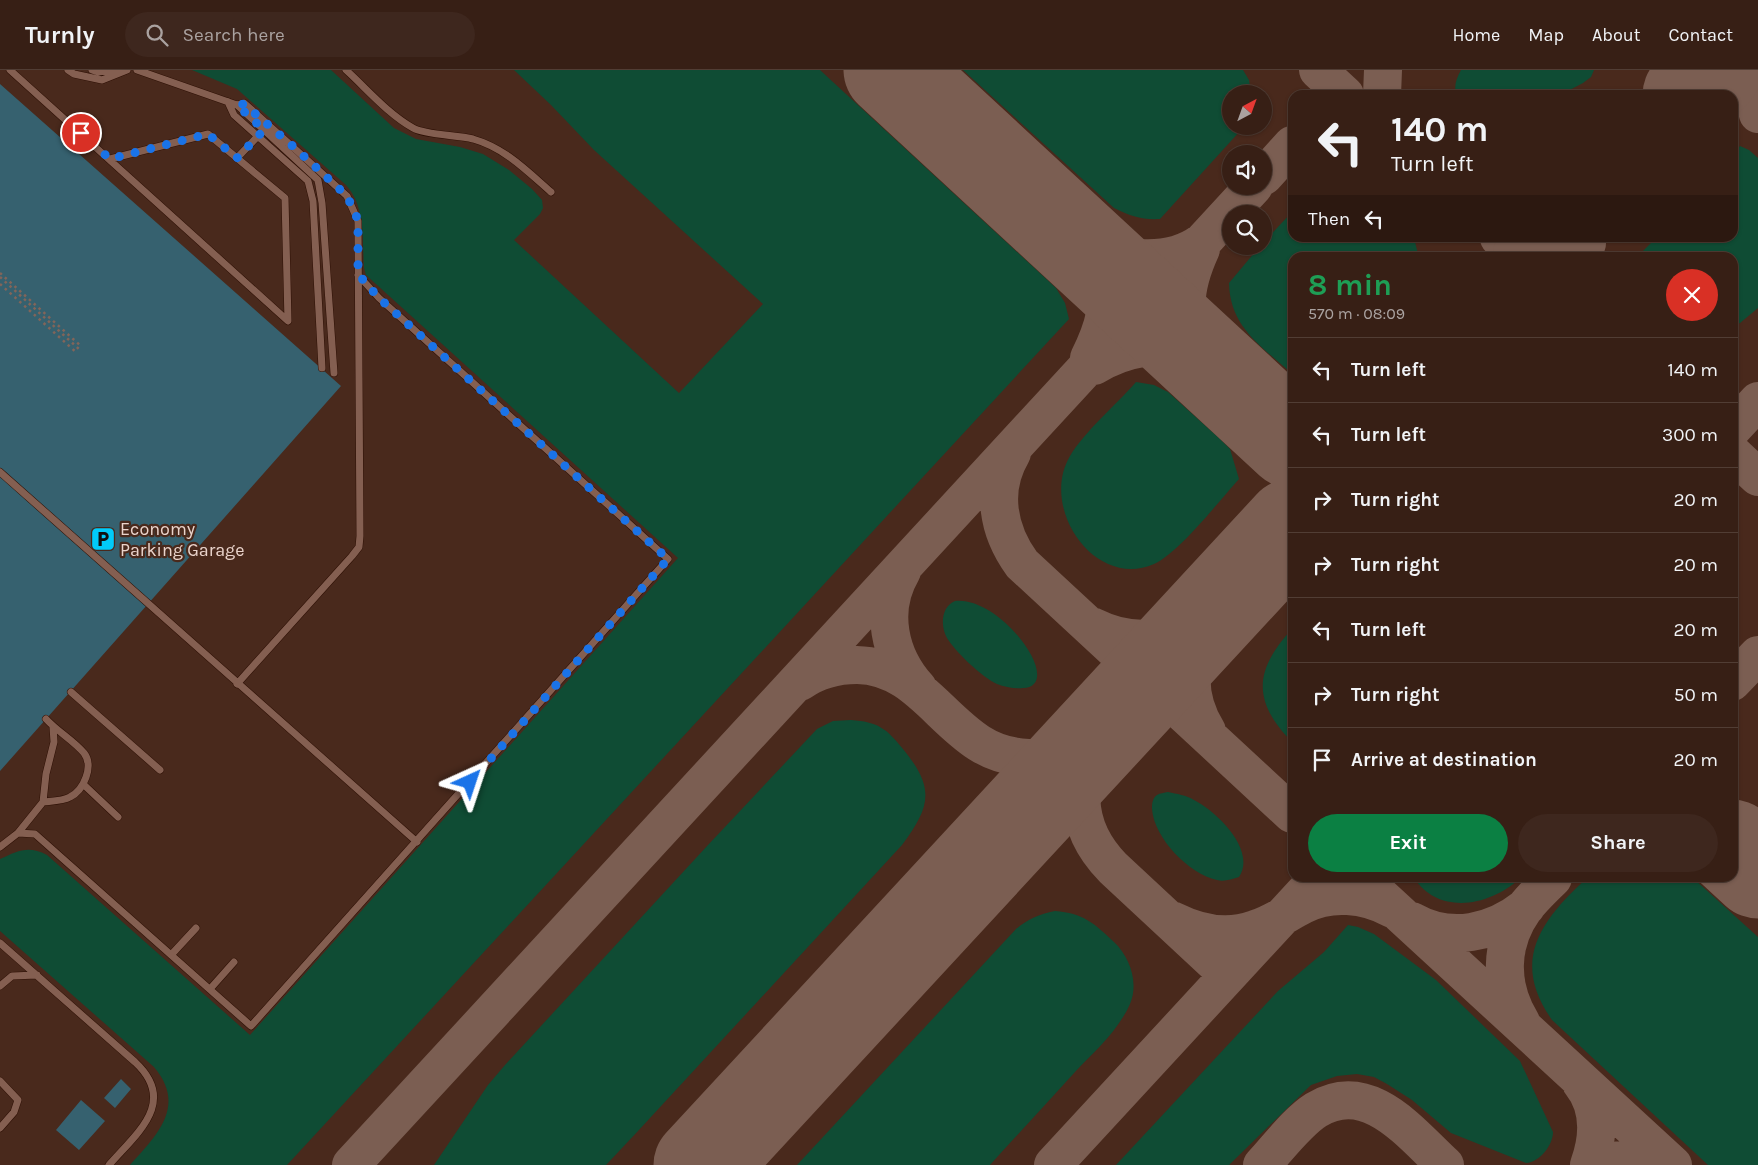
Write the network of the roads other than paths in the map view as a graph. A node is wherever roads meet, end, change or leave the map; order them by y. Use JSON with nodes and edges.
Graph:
{"nodes":[{"id":1,"x":10,"y":70,"type":"edge"},
{"id":2,"x":68,"y":70,"type":"edge"},
{"id":3,"x":92,"y":70,"type":"edge"},
{"id":4,"x":114,"y":70,"type":"edge"},
{"id":5,"x":127,"y":70,"type":"edge"},
{"id":6,"x":137,"y":70,"type":"edge"},
{"id":7,"x":346,"y":70,"type":"edge"},
{"id":8,"x":228,"y":102,"type":"junction"},
{"id":9,"x":237,"y":105,"type":"junction"},
{"id":10,"x":264,"y":130,"type":"junction"},
{"id":11,"x":258,"y":136,"type":"junction"},
{"id":12,"x":237,"y":158,"type":"junction"},
{"id":13,"x":110,"y":159,"type":"junction"},
{"id":14,"x":551,"y":192,"type":"dead end"},
{"id":15,"x":358,"y":274,"type":"junction"},
{"id":16,"x":322,"y":368,"type":"dead end"},
{"id":17,"x":334,"y":373,"type":"dead end"},
{"id":18,"x":0,"y":472,"type":"edge"},
{"id":19,"x":237,"y":684,"type":"junction"},
{"id":20,"x":71,"y":692,"type":"dead end"},
{"id":21,"x":46,"y":719,"type":"dead end"},
{"id":22,"x":53,"y":727,"type":"junction"},
{"id":23,"x":160,"y":770,"type":"dead end"},
{"id":24,"x":83,"y":784,"type":"junction"},
{"id":25,"x":44,"y":802,"type":"junction"},
{"id":26,"x":118,"y":817,"type":"dead end"},
{"id":27,"x":18,"y":833,"type":"junction"},
{"id":28,"x":417,"y":842,"type":"junction"},
{"id":29,"x":0,"y":847,"type":"edge"},
{"id":30,"x":196,"y":928,"type":"dead end"},
{"id":31,"x":0,"y":943,"type":"edge"},
{"id":32,"x":171,"y":955,"type":"junction"},
{"id":33,"x":234,"y":962,"type":"dead end"},
{"id":34,"x":37,"y":976,"type":"junction"},
{"id":35,"x":0,"y":986,"type":"edge"},
{"id":36,"x":210,"y":989,"type":"junction"},
{"id":37,"x":0,"y":1081,"type":"edge"},
{"id":38,"x":0,"y":1128,"type":"edge"},
{"id":39,"x":108,"y":1165,"type":"edge"}],
"edges":[{"from":1,"to":13,"type":"lane"},
{"from":2,"to":5,"type":"lane"},
{"from":3,"to":4,"type":"lane"},
{"from":6,"to":8,"type":"lane"},
{"from":7,"to":14,"type":"lane"},
{"from":8,"to":9,"type":"lane"},
{"from":8,"to":11,"type":"lane"},
{"from":9,"to":10,"type":"lane"},
{"from":9,"to":15,"type":"lane"},
{"from":10,"to":11,"type":"lane"},
{"from":10,"to":17,"type":"lane"},
{"from":11,"to":12,"type":"lane"},
{"from":11,"to":16,"type":"lane"},
{"from":12,"to":13,"type":"lane"},
{"from":12,"to":13,"type":"lane"},
{"from":15,"to":19,"type":"lane"},
{"from":15,"to":28,"type":"lane"},
{"from":18,"to":19,"type":"lane"},
{"from":19,"to":28,"type":"lane"},
{"from":20,"to":23,"type":"lane"},
{"from":21,"to":22,"type":"lane"},
{"from":22,"to":24,"type":"lane"},
{"from":22,"to":25,"type":"lane"},
{"from":24,"to":25,"type":"lane"},
{"from":24,"to":26,"type":"lane"},
{"from":25,"to":27,"type":"lane"},
{"from":27,"to":29,"type":"lane"},
{"from":27,"to":32,"type":"lane"},
{"from":28,"to":36,"type":"lane"},
{"from":30,"to":32,"type":"lane"},
{"from":31,"to":34,"type":"lane"},
{"from":32,"to":36,"type":"lane"},
{"from":33,"to":36,"type":"lane"},
{"from":34,"to":35,"type":"lane"},
{"from":34,"to":39,"type":"lane"},
{"from":37,"to":38,"type":"lane"}]}
